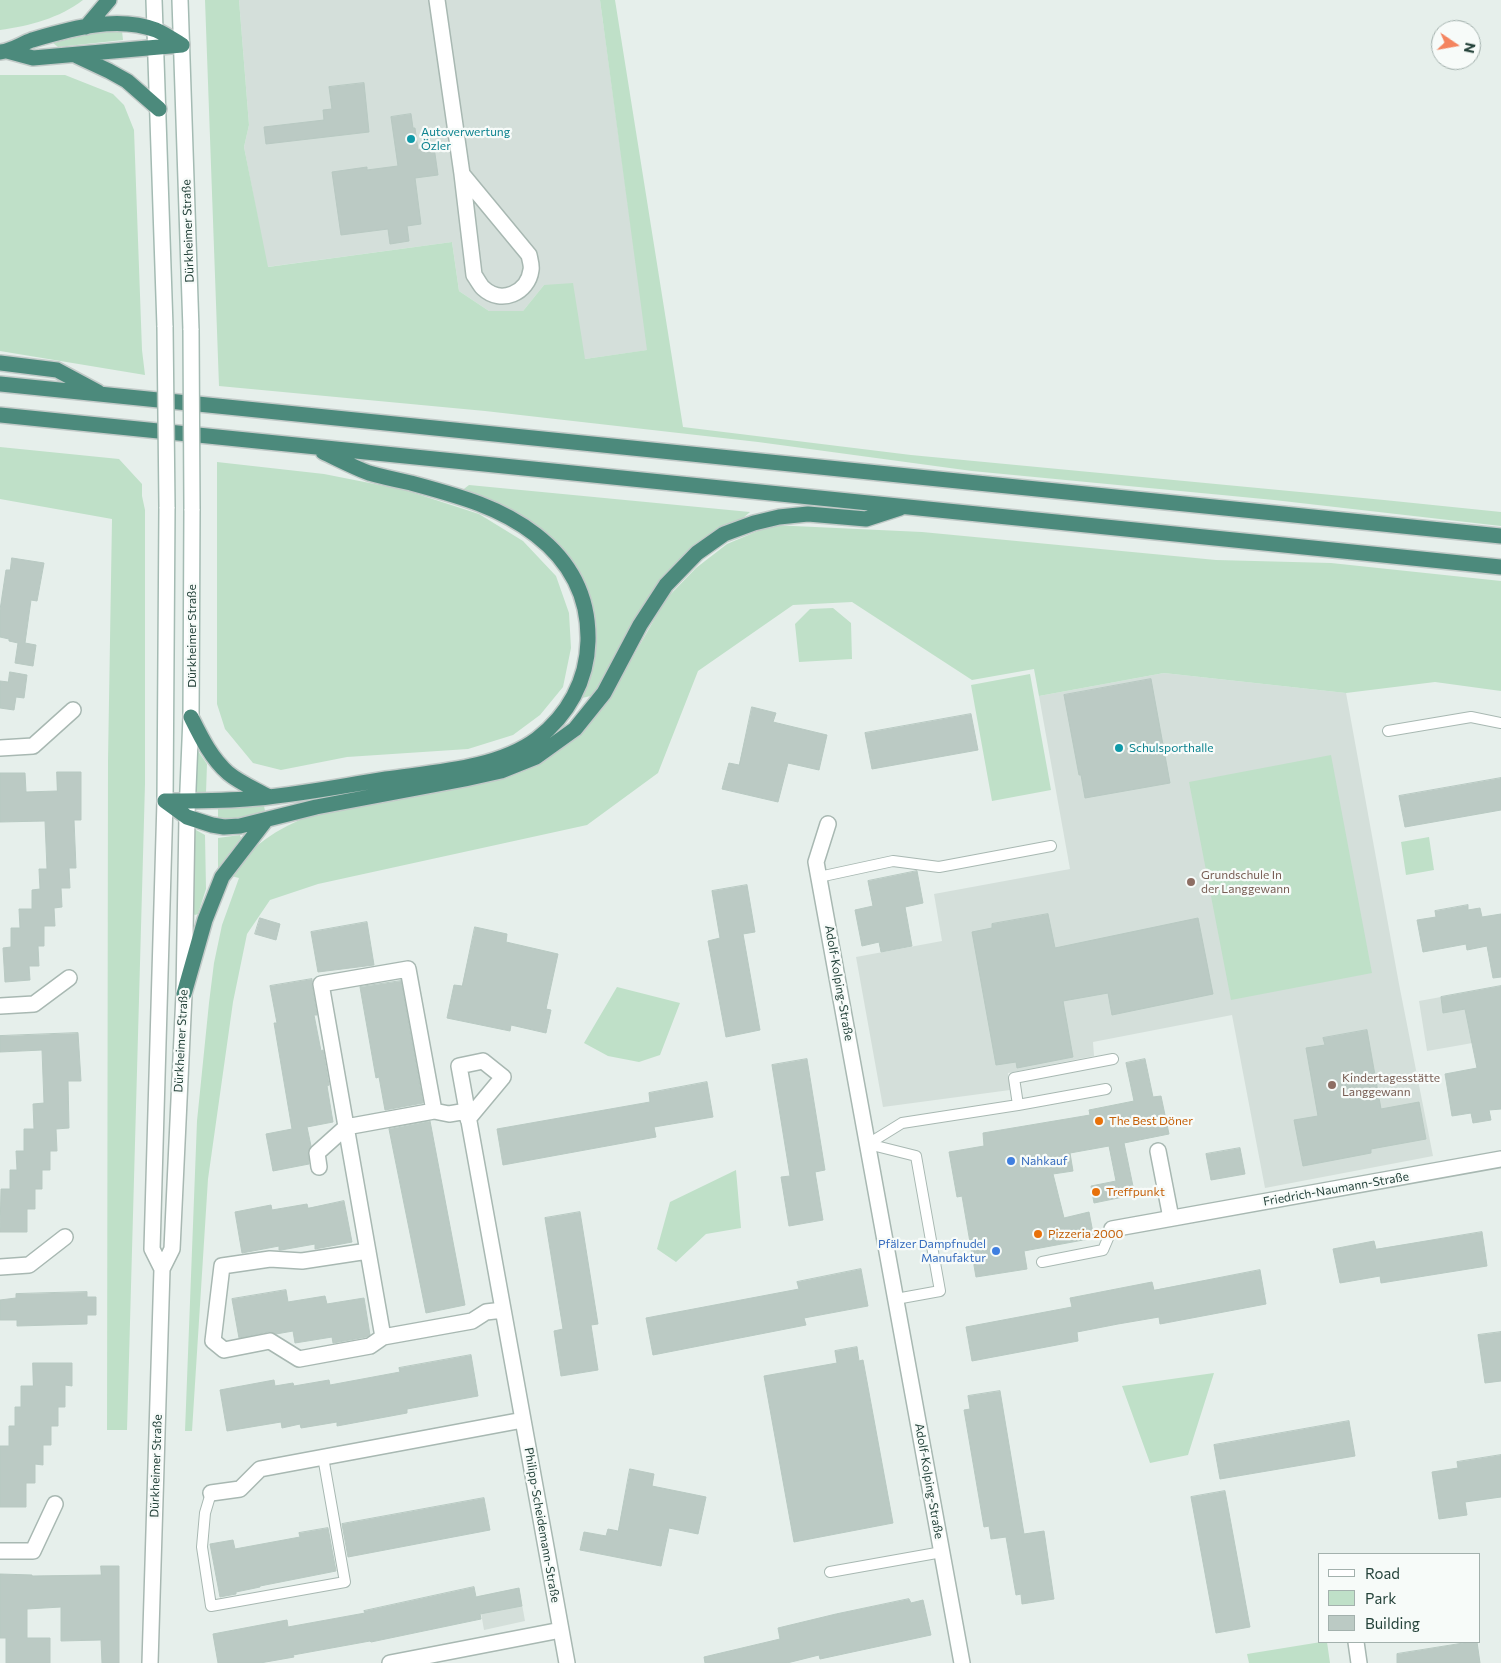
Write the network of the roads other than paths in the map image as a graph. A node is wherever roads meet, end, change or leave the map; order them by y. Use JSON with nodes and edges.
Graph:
{"nodes":[{"id":1,"x":108,"y":0,"type":"edge"},
{"id":2,"x":154,"y":0,"type":"edge"},
{"id":3,"x":180,"y":0,"type":"edge"},
{"id":4,"x":437,"y":0,"type":"edge"},
{"id":5,"x":86,"y":27,"type":"junction"},
{"id":6,"x":156,"y":30,"type":"junction"},
{"id":7,"x":182,"y":45,"type":"junction"},
{"id":8,"x":156,"y":48,"type":"junction"},
{"id":9,"x":4,"y":52,"type":"edge"},
{"id":10,"x":75,"y":56,"type":"junction"},
{"id":11,"x":159,"y":109,"type":"junction"},
{"id":12,"x":462,"y":174,"type":"junction"},
{"id":13,"x":0,"y":363,"type":"edge"},
{"id":14,"x":0,"y":384,"type":"edge"},
{"id":15,"x":104,"y":396,"type":"junction"},
{"id":16,"x":0,"y":415,"type":"edge"},
{"id":17,"x":310,"y":447,"type":"junction"},
{"id":18,"x":905,"y":506,"type":"junction"},
{"id":19,"x":1501,"y":536,"type":"edge"},
{"id":20,"x":1501,"y":567,"type":"edge"},
{"id":21,"x":73,"y":710,"type":"dead end"},
{"id":22,"x":191,"y":717,"type":"junction"},
{"id":23,"x":1501,"y":723,"type":"edge"},
{"id":24,"x":1388,"y":731,"type":"dead end"},
{"id":25,"x":0,"y":748,"type":"edge"},
{"id":26,"x":269,"y":797,"type":"junction"},
{"id":27,"x":166,"y":801,"type":"junction"},
{"id":28,"x":188,"y":801,"type":"junction"},
{"id":29,"x":187,"y":816,"type":"junction"},
{"id":30,"x":266,"y":820,"type":"junction"},
{"id":31,"x":828,"y":824,"type":"dead end"},
{"id":32,"x":1051,"y":846,"type":"dead end"},
{"id":33,"x":819,"y":877,"type":"junction"},
{"id":34,"x":69,"y":978,"type":"dead end"},
{"id":35,"x":184,"y":994,"type":"junction"},
{"id":36,"x":0,"y":1006,"type":"edge"},
{"id":37,"x":1112,"y":1059,"type":"dead end"},
{"id":38,"x":1106,"y":1089,"type":"dead end"},
{"id":39,"x":1018,"y":1105,"type":"junction"},
{"id":40,"x":435,"y":1116,"type":"junction"},
{"id":41,"x":346,"y":1127,"type":"junction"},
{"id":42,"x":868,"y":1144,"type":"junction"},
{"id":43,"x":1158,"y":1151,"type":"dead end"},
{"id":44,"x":1501,"y":1159,"type":"edge"},
{"id":45,"x":319,"y":1167,"type":"dead end"},
{"id":46,"x":1171,"y":1218,"type":"junction"},
{"id":47,"x":1112,"y":1229,"type":"joint"},
{"id":48,"x":65,"y":1237,"type":"dead end"},
{"id":49,"x":368,"y":1251,"type":"junction"},
{"id":50,"x":1042,"y":1262,"type":"dead end"},
{"id":51,"x":0,"y":1266,"type":"edge"},
{"id":52,"x":162,"y":1269,"type":"junction"},
{"id":53,"x":896,"y":1299,"type":"junction"},
{"id":54,"x":470,"y":1310,"type":"dead end"},
{"id":55,"x":503,"y":1310,"type":"junction"},
{"id":56,"x":486,"y":1312,"type":"junction"},
{"id":57,"x":383,"y":1337,"type":"junction"},
{"id":58,"x":523,"y":1420,"type":"junction"},
{"id":59,"x":323,"y":1457,"type":"junction"},
{"id":60,"x":211,"y":1493,"type":"joint"},
{"id":61,"x":55,"y":1504,"type":"dead end"},
{"id":62,"x":0,"y":1551,"type":"edge"},
{"id":63,"x":942,"y":1552,"type":"junction"},
{"id":64,"x":830,"y":1572,"type":"dead end"},
{"id":65,"x":561,"y":1630,"type":"junction"},
{"id":66,"x":1356,"y":1643,"type":"edge"},
{"id":67,"x":150,"y":1663,"type":"edge"},
{"id":68,"x":390,"y":1663,"type":"edge"},
{"id":69,"x":567,"y":1663,"type":"edge"},
{"id":70,"x":962,"y":1663,"type":"edge"},
{"id":71,"x":1360,"y":1663,"type":"edge"}],
"edges":[{"from":1,"to":5,"type":"highway"},
{"from":2,"to":6,"type":"street","name":"Dürkheimer Straße"},
{"from":3,"to":7,"type":"street","name":"Dürkheimer Straße"},
{"from":4,"to":12,"type":"street"},
{"from":5,"to":6,"type":"highway"},
{"from":5,"to":9,"type":"highway"},
{"from":6,"to":7,"type":"highway"},
{"from":6,"to":8,"type":"street","name":"Dürkheimer Straße"},
{"from":7,"to":8,"type":"highway"},
{"from":7,"to":22,"type":"street","name":"Dürkheimer Straße","bridge":true},
{"from":8,"to":10,"type":"highway"},
{"from":8,"to":11,"type":"street","name":"Dürkheimer Straße"},
{"from":9,"to":10,"type":"highway"},
{"from":10,"to":11,"type":"highway"},
{"from":11,"to":27,"type":"street","name":"Dürkheimer Straße","bridge":true},
{"from":12,"to":12,"type":"street"},
{"from":13,"to":15,"type":"highway"},
{"from":14,"to":15,"type":"highway"},
{"from":15,"to":19,"type":"highway"},
{"from":16,"to":17,"type":"highway"},
{"from":17,"to":18,"type":"highway"},
{"from":17,"to":26,"type":"highway"},
{"from":18,"to":20,"type":"highway"},
{"from":18,"to":30,"type":"highway"},
{"from":21,"to":25,"type":"street"},
{"from":22,"to":26,"type":"highway"},
{"from":22,"to":28,"type":"street","name":"Dürkheimer Straße"},
{"from":23,"to":24,"type":"lane"},
{"from":26,"to":28,"type":"highway"},
{"from":27,"to":28,"type":"highway"},
{"from":27,"to":29,"type":"highway"},
{"from":27,"to":52,"type":"street","name":"Dürkheimer Straße"},
{"from":28,"to":29,"type":"street","name":"Dürkheimer Straße"},
{"from":29,"to":30,"type":"highway"},
{"from":29,"to":35,"type":"street","name":"Dürkheimer Straße"},
{"from":30,"to":35,"type":"highway"},
{"from":31,"to":33,"type":"street","name":"Adolf-Kolping-Straße"},
{"from":32,"to":33,"type":"lane"},
{"from":33,"to":42,"type":"street","name":"Adolf-Kolping-Straße"},
{"from":34,"to":36,"type":"street"},
{"from":35,"to":52,"type":"street","name":"Dürkheimer Straße"},
{"from":37,"to":39,"type":"lane"},
{"from":38,"to":39,"type":"lane"},
{"from":39,"to":42,"type":"lane"},
{"from":40,"to":41,"type":"street","name":"Philipp-Scheidemann-Straße"},
{"from":40,"to":41,"type":"street"},
{"from":40,"to":55,"type":"street","name":"Philipp-Scheidemann-Straße"},
{"from":41,"to":45,"type":"street"},
{"from":41,"to":49,"type":"street"},
{"from":42,"to":53,"type":"street","name":"Adolf-Kolping-Straße"},
{"from":42,"to":53,"type":"lane"},
{"from":43,"to":46,"type":"street"},
{"from":44,"to":46,"type":"street","name":"Friedrich-Naumann-Straße"},
{"from":46,"to":47,"type":"street","name":"Friedrich-Naumann-Straße"},
{"from":47,"to":50,"type":"lane"},
{"from":48,"to":51,"type":"street"},
{"from":49,"to":57,"type":"street"},
{"from":49,"to":57,"type":"street"},
{"from":52,"to":67,"type":"street","name":"Dürkheimer Straße"},
{"from":53,"to":63,"type":"street","name":"Adolf-Kolping-Straße"},
{"from":54,"to":56,"type":"street"},
{"from":55,"to":56,"type":"street"},
{"from":55,"to":58,"type":"street","name":"Philipp-Scheidemann-Straße"},
{"from":56,"to":57,"type":"street"},
{"from":58,"to":59,"type":"street"},
{"from":58,"to":65,"type":"street","name":"Philipp-Scheidemann-Straße"},
{"from":59,"to":60,"type":"street"},
{"from":59,"to":60,"type":"lane"},
{"from":61,"to":62,"type":"street"},
{"from":63,"to":64,"type":"lane"},
{"from":63,"to":70,"type":"street","name":"Adolf-Kolping-Straße"},
{"from":65,"to":68,"type":"street"},
{"from":65,"to":69,"type":"street","name":"Philipp-Scheidemann-Straße"},
{"from":66,"to":71,"type":"street"}]}
